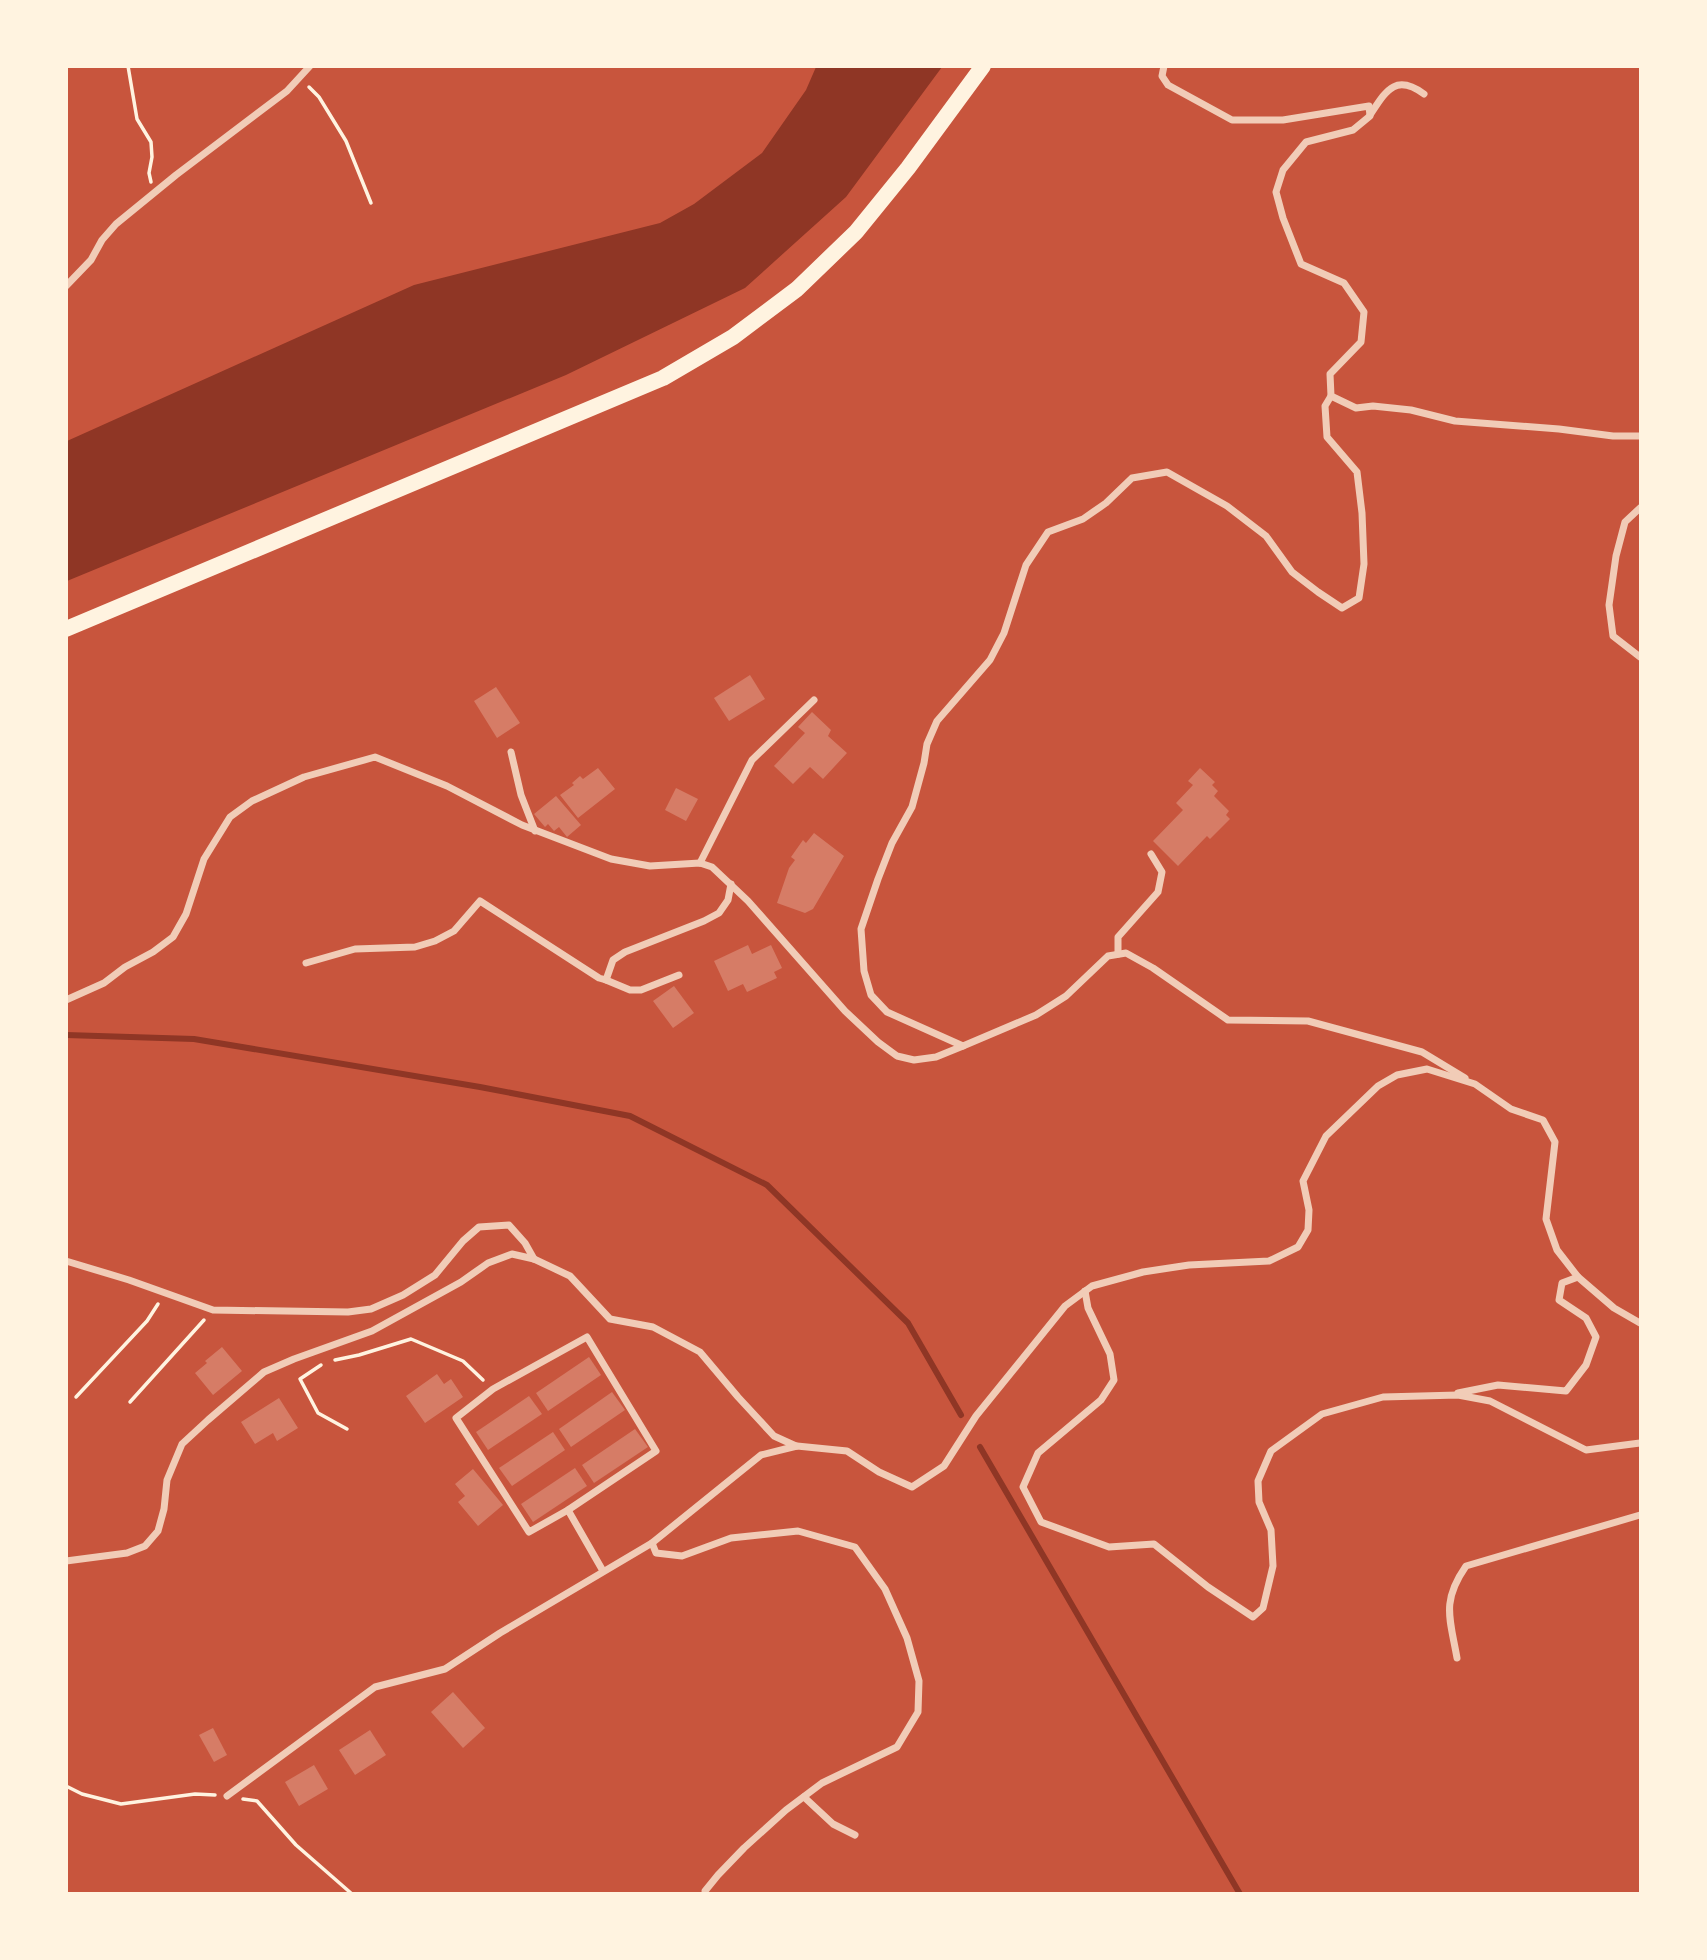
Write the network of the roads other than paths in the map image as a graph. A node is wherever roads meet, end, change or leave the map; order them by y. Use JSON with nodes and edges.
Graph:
{"nodes":[{"id":1,"x":310,"y":66,"type":"edge"},
{"id":2,"x":983,"y":66,"type":"edge"},
{"id":3,"x":1164,"y":66,"type":"edge"},
{"id":4,"x":1424,"y":94,"type":"dead end"},
{"id":5,"x":1370,"y":116,"type":"junction"},
{"id":6,"x":66,"y":286,"type":"edge"},
{"id":7,"x":1332,"y":397,"type":"junction"},
{"id":8,"x":1640,"y":436,"type":"edge"},
{"id":9,"x":1640,"y":508,"type":"edge"},
{"id":10,"x":66,"y":629,"type":"edge"},
{"id":11,"x":1640,"y":657,"type":"edge"},
{"id":12,"x":814,"y":700,"type":"dead end"},
{"id":13,"x":511,"y":752,"type":"dead end"},
{"id":14,"x":535,"y":831,"type":"junction"},
{"id":15,"x":1151,"y":854,"type":"dead end"},
{"id":16,"x":700,"y":863,"type":"junction"},
{"id":17,"x":731,"y":884,"type":"junction"},
{"id":18,"x":1118,"y":954,"type":"junction"},
{"id":19,"x":306,"y":963,"type":"dead end"},
{"id":20,"x":679,"y":975,"type":"dead end"},
{"id":21,"x":606,"y":979,"type":"junction"},
{"id":22,"x":66,"y":1000,"type":"edge"},
{"id":23,"x":963,"y":1046,"type":"junction"},
{"id":24,"x":1475,"y":1084,"type":"junction"},
{"id":25,"x":534,"y":1259,"type":"junction"},
{"id":26,"x":66,"y":1261,"type":"edge"},
{"id":27,"x":1578,"y":1277,"type":"junction"},
{"id":28,"x":1085,"y":1291,"type":"junction"},
{"id":29,"x":1640,"y":1323,"type":"edge"},
{"id":30,"x":1444,"y":1395,"type":"junction"},
{"id":31,"x":1640,"y":1443,"type":"edge"},
{"id":32,"x":797,"y":1446,"type":"junction"},
{"id":33,"x":568,"y":1510,"type":"junction"},
{"id":34,"x":1640,"y":1515,"type":"edge"},
{"id":35,"x":652,"y":1543,"type":"junction"},
{"id":36,"x":66,"y":1561,"type":"edge"},
{"id":37,"x":603,"y":1571,"type":"junction"},
{"id":38,"x":1457,"y":1658,"type":"dead end"},
{"id":39,"x":227,"y":1796,"type":"road end"},
{"id":40,"x":804,"y":1797,"type":"junction"},
{"id":41,"x":855,"y":1835,"type":"dead end"},
{"id":42,"x":706,"y":1894,"type":"edge"}],
"edges":[{"from":1,"to":6,"type":"street"},
{"from":2,"to":10,"type":"highway"},
{"from":3,"to":5,"type":"street"},
{"from":4,"to":5,"type":"street"},
{"from":5,"to":7,"type":"street"},
{"from":7,"to":8,"type":"street"},
{"from":7,"to":23,"type":"street"},
{"from":9,"to":11,"type":"street"},
{"from":12,"to":16,"type":"street"},
{"from":13,"to":14,"type":"street"},
{"from":14,"to":16,"type":"street"},
{"from":14,"to":22,"type":"street"},
{"from":15,"to":18,"type":"street"},
{"from":16,"to":17,"type":"street"},
{"from":17,"to":21,"type":"street"},
{"from":17,"to":23,"type":"street"},
{"from":18,"to":23,"type":"street"},
{"from":18,"to":24,"type":"street"},
{"from":19,"to":21,"type":"street"},
{"from":20,"to":21,"type":"street"},
{"from":24,"to":27,"type":"street"},
{"from":24,"to":28,"type":"street"},
{"from":25,"to":26,"type":"street"},
{"from":25,"to":32,"type":"street"},
{"from":25,"to":36,"type":"street"},
{"from":27,"to":29,"type":"street"},
{"from":27,"to":30,"type":"street"},
{"from":28,"to":30,"type":"street"},
{"from":28,"to":32,"type":"street"},
{"from":30,"to":31,"type":"street"},
{"from":32,"to":35,"type":"street"},
{"from":33,"to":33,"type":"street"},
{"from":33,"to":37,"type":"street"},
{"from":34,"to":38,"type":"street"},
{"from":35,"to":37,"type":"street"},
{"from":35,"to":40,"type":"street"},
{"from":37,"to":39,"type":"street"},
{"from":40,"to":41,"type":"street"},
{"from":40,"to":42,"type":"street"}]}
